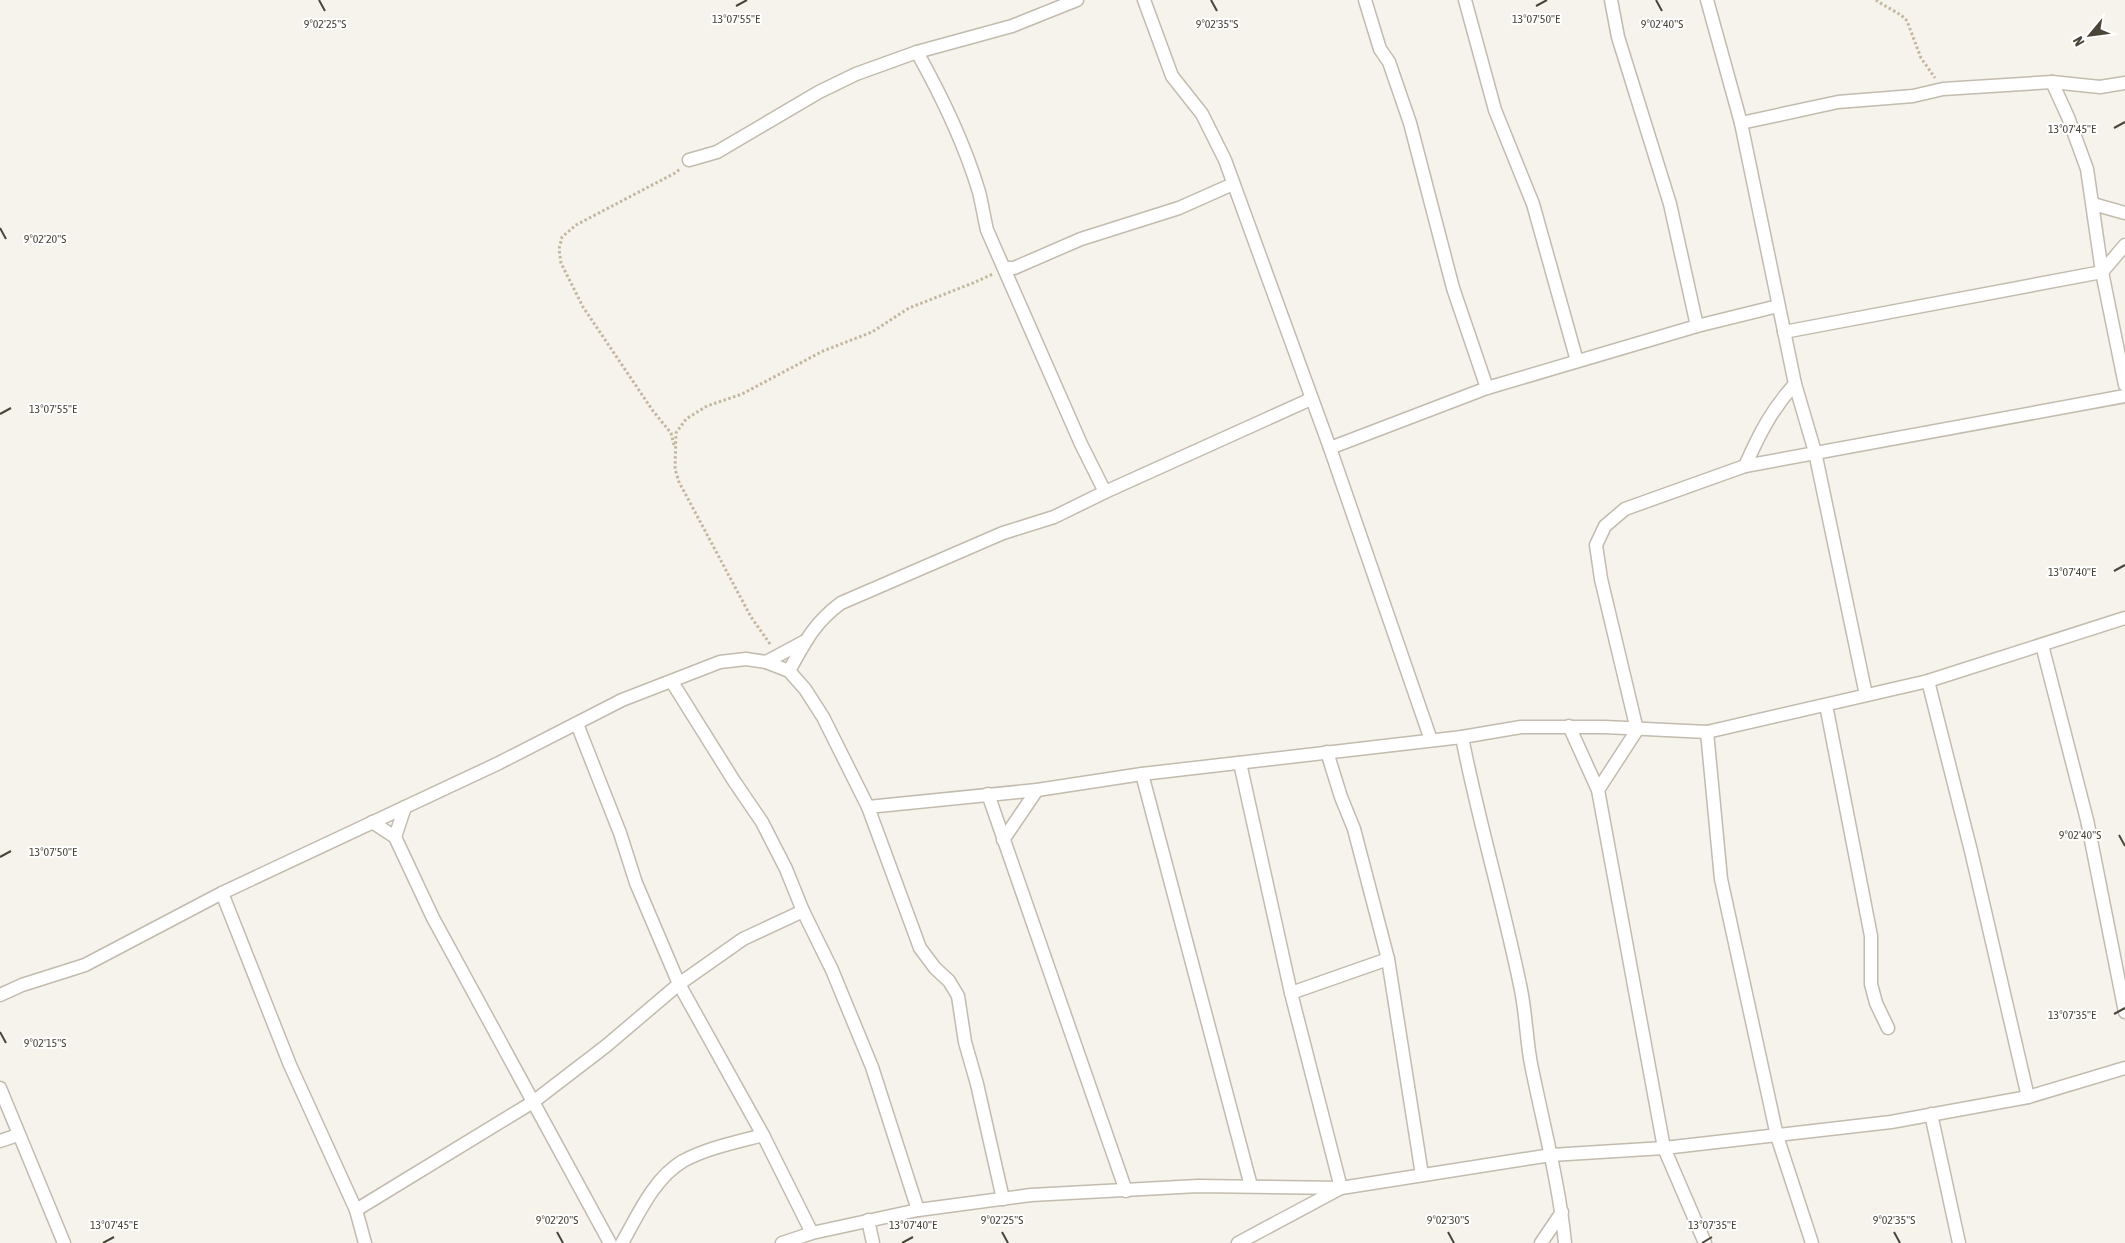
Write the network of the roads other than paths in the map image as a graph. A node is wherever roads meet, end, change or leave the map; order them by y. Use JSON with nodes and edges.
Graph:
{"nodes":[{"id":1,"x":1077,"y":0,"type":"edge"},
{"id":2,"x":1144,"y":0,"type":"edge"},
{"id":3,"x":1365,"y":0,"type":"edge"},
{"id":4,"x":1465,"y":0,"type":"edge"},
{"id":5,"x":1611,"y":0,"type":"edge"},
{"id":6,"x":1707,"y":0,"type":"edge"},
{"id":7,"x":917,"y":52,"type":"junction"},
{"id":8,"x":2052,"y":82,"type":"junction"},
{"id":9,"x":2125,"y":83,"type":"edge"},
{"id":10,"x":1741,"y":123,"type":"junction"},
{"id":11,"x":689,"y":160,"type":"road end"},
{"id":12,"x":1233,"y":184,"type":"junction"},
{"id":13,"x":2093,"y":204,"type":"junction"},
{"id":14,"x":2125,"y":214,"type":"edge"},
{"id":15,"x":2125,"y":245,"type":"edge"},
{"id":16,"x":1004,"y":268,"type":"junction"},
{"id":17,"x":2102,"y":272,"type":"junction"},
{"id":18,"x":1778,"y":306,"type":"junction"},
{"id":19,"x":1697,"y":326,"type":"junction"},
{"id":20,"x":1784,"y":332,"type":"junction"},
{"id":21,"x":1577,"y":361,"type":"junction"},
{"id":22,"x":1795,"y":384,"type":"junction"},
{"id":23,"x":2125,"y":385,"type":"edge"},
{"id":24,"x":1488,"y":388,"type":"junction"},
{"id":25,"x":2125,"y":396,"type":"edge"},
{"id":26,"x":1312,"y":399,"type":"junction"},
{"id":27,"x":1330,"y":448,"type":"junction"},
{"id":28,"x":1815,"y":452,"type":"junction"},
{"id":29,"x":1744,"y":466,"type":"junction"},
{"id":30,"x":1105,"y":492,"type":"junction"},
{"id":31,"x":2125,"y":618,"type":"edge"},
{"id":32,"x":807,"y":640,"type":"junction"},
{"id":33,"x":2042,"y":645,"type":"junction"},
{"id":34,"x":766,"y":662,"type":"junction"},
{"id":35,"x":790,"y":671,"type":"junction"},
{"id":36,"x":1928,"y":681,"type":"junction"},
{"id":37,"x":672,"y":682,"type":"junction"},
{"id":38,"x":1866,"y":695,"type":"junction"},
{"id":39,"x":1826,"y":705,"type":"junction"},
{"id":40,"x":577,"y":724,"type":"junction"},
{"id":41,"x":1569,"y":726,"type":"junction"},
{"id":42,"x":1637,"y":730,"type":"junction"},
{"id":43,"x":1707,"y":732,"type":"junction"},
{"id":44,"x":1462,"y":737,"type":"junction"},
{"id":45,"x":1430,"y":740,"type":"junction"},
{"id":46,"x":1327,"y":752,"type":"junction"},
{"id":47,"x":1240,"y":763,"type":"junction"},
{"id":48,"x":1142,"y":774,"type":"junction"},
{"id":49,"x":1037,"y":790,"type":"junction"},
{"id":50,"x":1598,"y":790,"type":"junction"},
{"id":51,"x":988,"y":794,"type":"junction"},
{"id":52,"x":404,"y":807,"type":"junction"},
{"id":53,"x":868,"y":807,"type":"junction"},
{"id":54,"x":372,"y":822,"type":"junction"},
{"id":55,"x":395,"y":837,"type":"junction"},
{"id":56,"x":1003,"y":840,"type":"junction"},
{"id":57,"x":222,"y":894,"type":"junction"},
{"id":58,"x":803,"y":911,"type":"junction"},
{"id":59,"x":1388,"y":958,"type":"junction"},
{"id":60,"x":679,"y":984,"type":"junction"},
{"id":61,"x":1291,"y":993,"type":"junction"},
{"id":62,"x":0,"y":995,"type":"edge"},
{"id":63,"x":2125,"y":1012,"type":"edge"},
{"id":64,"x":1888,"y":1028,"type":"dead end"},
{"id":65,"x":2125,"y":1068,"type":"edge"},
{"id":66,"x":0,"y":1088,"type":"edge"},
{"id":67,"x":2028,"y":1097,"type":"junction"},
{"id":68,"x":533,"y":1102,"type":"junction"},
{"id":69,"x":1931,"y":1114,"type":"junction"},
{"id":70,"x":18,"y":1135,"type":"junction"},
{"id":71,"x":763,"y":1135,"type":"junction"},
{"id":72,"x":1777,"y":1136,"type":"junction"},
{"id":73,"x":0,"y":1141,"type":"edge"},
{"id":74,"x":1664,"y":1148,"type":"junction"},
{"id":75,"x":1551,"y":1155,"type":"junction"},
{"id":76,"x":1422,"y":1175,"type":"junction"},
{"id":77,"x":1251,"y":1186,"type":"junction"},
{"id":78,"x":1341,"y":1188,"type":"junction"},
{"id":79,"x":1126,"y":1191,"type":"junction"},
{"id":80,"x":1003,"y":1199,"type":"junction"},
{"id":81,"x":356,"y":1210,"type":"junction"},
{"id":82,"x":918,"y":1210,"type":"junction"},
{"id":83,"x":1562,"y":1212,"type":"junction"},
{"id":84,"x":868,"y":1220,"type":"junction"},
{"id":85,"x":812,"y":1233,"type":"junction"},
{"id":86,"x":64,"y":1243,"type":"edge"},
{"id":87,"x":365,"y":1243,"type":"edge"},
{"id":88,"x":610,"y":1243,"type":"edge"},
{"id":89,"x":622,"y":1243,"type":"edge"},
{"id":90,"x":782,"y":1243,"type":"edge"},
{"id":91,"x":873,"y":1243,"type":"edge"},
{"id":92,"x":1238,"y":1243,"type":"edge"},
{"id":93,"x":1541,"y":1243,"type":"edge"},
{"id":94,"x":1565,"y":1243,"type":"edge"},
{"id":95,"x":1705,"y":1243,"type":"edge"},
{"id":96,"x":1812,"y":1243,"type":"edge"},
{"id":97,"x":1959,"y":1243,"type":"edge"}],
"edges":[{"from":1,"to":7,"type":"street"},
{"from":2,"to":12,"type":"street"},
{"from":3,"to":24,"type":"street"},
{"from":4,"to":21,"type":"street"},
{"from":5,"to":19,"type":"street"},
{"from":6,"to":10,"type":"street"},
{"from":7,"to":11,"type":"street"},
{"from":7,"to":16,"type":"street"},
{"from":8,"to":9,"type":"street"},
{"from":8,"to":10,"type":"street"},
{"from":8,"to":13,"type":"street"},
{"from":10,"to":18,"type":"street"},
{"from":12,"to":16,"type":"street"},
{"from":12,"to":26,"type":"street"},
{"from":13,"to":14,"type":"street"},
{"from":13,"to":17,"type":"street"},
{"from":15,"to":17,"type":"street"},
{"from":16,"to":30,"type":"street"},
{"from":17,"to":20,"type":"street"},
{"from":17,"to":23,"type":"street"},
{"from":18,"to":19,"type":"street"},
{"from":18,"to":20,"type":"street"},
{"from":19,"to":21,"type":"street"},
{"from":20,"to":22,"type":"street"},
{"from":21,"to":24,"type":"street"},
{"from":22,"to":28,"type":"street"},
{"from":22,"to":29,"type":"street"},
{"from":24,"to":27,"type":"street"},
{"from":25,"to":28,"type":"street"},
{"from":26,"to":27,"type":"street"},
{"from":26,"to":30,"type":"street"},
{"from":27,"to":45,"type":"street"},
{"from":28,"to":29,"type":"street"},
{"from":28,"to":38,"type":"street"},
{"from":29,"to":42,"type":"street"},
{"from":30,"to":32,"type":"street"},
{"from":31,"to":33,"type":"street"},
{"from":32,"to":34,"type":"street"},
{"from":32,"to":35,"type":"street"},
{"from":33,"to":36,"type":"street"},
{"from":33,"to":63,"type":"street"},
{"from":34,"to":35,"type":"street"},
{"from":34,"to":37,"type":"street"},
{"from":35,"to":53,"type":"street"},
{"from":36,"to":38,"type":"street"},
{"from":36,"to":67,"type":"street"},
{"from":37,"to":40,"type":"street"},
{"from":37,"to":58,"type":"street"},
{"from":38,"to":39,"type":"street"},
{"from":39,"to":43,"type":"street"},
{"from":39,"to":64,"type":"street"},
{"from":40,"to":52,"type":"street"},
{"from":40,"to":60,"type":"street"},
{"from":41,"to":42,"type":"street"},
{"from":41,"to":44,"type":"street"},
{"from":41,"to":50,"type":"street"},
{"from":42,"to":43,"type":"street"},
{"from":42,"to":50,"type":"street"},
{"from":43,"to":72,"type":"street"},
{"from":44,"to":45,"type":"street"},
{"from":44,"to":75,"type":"street"},
{"from":45,"to":46,"type":"street"},
{"from":46,"to":47,"type":"street"},
{"from":46,"to":59,"type":"street"},
{"from":47,"to":48,"type":"street"},
{"from":47,"to":61,"type":"street"},
{"from":48,"to":49,"type":"street"},
{"from":48,"to":77,"type":"street"},
{"from":49,"to":51,"type":"street"},
{"from":49,"to":56,"type":"street"},
{"from":50,"to":74,"type":"street"},
{"from":51,"to":53,"type":"street"},
{"from":51,"to":56,"type":"street"},
{"from":52,"to":54,"type":"street"},
{"from":52,"to":55,"type":"street"},
{"from":53,"to":80,"type":"street"},
{"from":54,"to":55,"type":"street"},
{"from":54,"to":57,"type":"street"},
{"from":55,"to":68,"type":"street"},
{"from":56,"to":79,"type":"street"},
{"from":57,"to":62,"type":"street"},
{"from":57,"to":81,"type":"street"},
{"from":58,"to":60,"type":"street"},
{"from":58,"to":82,"type":"street"},
{"from":59,"to":61,"type":"street"},
{"from":59,"to":76,"type":"street"},
{"from":60,"to":68,"type":"street"},
{"from":60,"to":71,"type":"street"},
{"from":61,"to":78,"type":"street"},
{"from":65,"to":67,"type":"street"},
{"from":66,"to":70,"type":"street"},
{"from":67,"to":69,"type":"street"},
{"from":68,"to":81,"type":"street"},
{"from":68,"to":88,"type":"street"},
{"from":69,"to":72,"type":"street"},
{"from":69,"to":97,"type":"street"},
{"from":70,"to":73,"type":"street"},
{"from":70,"to":86,"type":"street"},
{"from":71,"to":85,"type":"street"},
{"from":71,"to":89,"type":"street"},
{"from":72,"to":74,"type":"street"},
{"from":72,"to":96,"type":"street"},
{"from":74,"to":75,"type":"street"},
{"from":74,"to":95,"type":"street"},
{"from":75,"to":76,"type":"street"},
{"from":75,"to":83,"type":"street"},
{"from":76,"to":78,"type":"street"},
{"from":77,"to":78,"type":"street"},
{"from":77,"to":79,"type":"street"},
{"from":78,"to":92,"type":"street"},
{"from":79,"to":80,"type":"street"},
{"from":80,"to":82,"type":"street"},
{"from":81,"to":87,"type":"street"},
{"from":82,"to":84,"type":"street"},
{"from":83,"to":93,"type":"street"},
{"from":83,"to":94,"type":"street"},
{"from":84,"to":85,"type":"street"},
{"from":84,"to":91,"type":"street"},
{"from":85,"to":90,"type":"street"}]}
